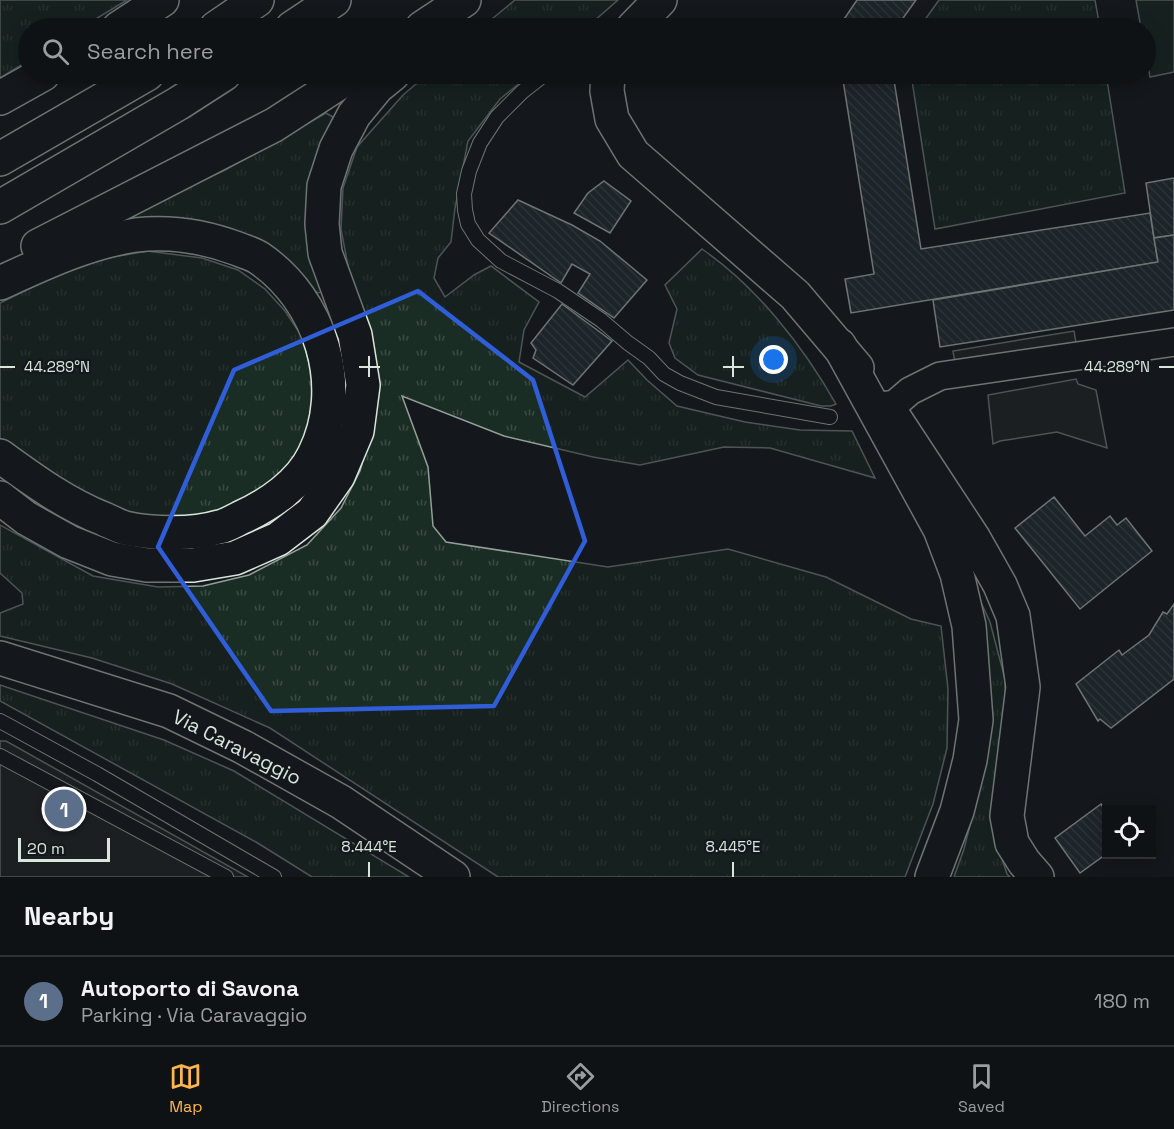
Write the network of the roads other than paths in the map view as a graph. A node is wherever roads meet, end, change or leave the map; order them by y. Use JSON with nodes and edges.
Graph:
{"nodes":[{"id":1,"x":162,"y":0,"type":"edge"},
{"id":2,"x":257,"y":0,"type":"edge"},
{"id":3,"x":334,"y":0,"type":"edge"},
{"id":4,"x":464,"y":0,"type":"edge"},
{"id":5,"x":475,"y":0,"type":"edge"},
{"id":6,"x":660,"y":0,"type":"edge"},
{"id":7,"x":134,"y":18,"type":"edge"},
{"id":8,"x":231,"y":18,"type":"edge"},
{"id":9,"x":307,"y":18,"type":"edge"},
{"id":10,"x":437,"y":18,"type":"edge"},
{"id":11,"x":454,"y":18,"type":"edge"},
{"id":12,"x":643,"y":18,"type":"edge"},
{"id":13,"x":25,"y":84,"type":"edge"},
{"id":14,"x":130,"y":84,"type":"edge"},
{"id":15,"x":208,"y":84,"type":"edge"},
{"id":16,"x":338,"y":84,"type":"edge"},
{"id":17,"x":381,"y":84,"type":"edge"},
{"id":18,"x":532,"y":84,"type":"edge"},
{"id":19,"x":607,"y":84,"type":"edge"},
{"id":20,"x":0,"y":98,"type":"edge"},
{"id":21,"x":0,"y":159,"type":"edge"},
{"id":22,"x":0,"y":207,"type":"edge"},
{"id":23,"x":0,"y":267,"type":"edge"},
{"id":24,"x":0,"y":283,"type":"edge"},
{"id":25,"x":1174,"y":342,"type":"edge"},
{"id":26,"x":839,"y":345,"type":"junction"},
{"id":27,"x":889,"y":409,"type":"junction"},
{"id":28,"x":830,"y":417,"type":"dead end"},
{"id":29,"x":0,"y":456,"type":"edge"},
{"id":30,"x":0,"y":498,"type":"edge"},
{"id":31,"x":0,"y":658,"type":"edge"},
{"id":32,"x":0,"y":721,"type":"edge"},
{"id":33,"x":0,"y":756,"type":"edge"},
{"id":34,"x":226,"y":877,"type":"edge"},
{"id":35,"x":274,"y":877,"type":"edge"},
{"id":36,"x":453,"y":877,"type":"edge"},
{"id":37,"x":932,"y":877,"type":"edge"},
{"id":38,"x":1037,"y":877,"type":"edge"}],
"edges":[{"from":1,"to":7,"type":"main road"},
{"from":2,"to":8,"type":"main road"},
{"from":3,"to":9,"type":"main road"},
{"from":4,"to":10,"type":"main road"},
{"from":5,"to":11,"type":"main road"},
{"from":6,"to":12,"type":"main road"},
{"from":13,"to":20,"type":"main road"},
{"from":14,"to":21,"type":"main road"},
{"from":15,"to":22,"type":"main road"},
{"from":16,"to":23,"type":"main road"},
{"from":17,"to":30,"type":"main road"},
{"from":18,"to":28,"type":"lane"},
{"from":19,"to":26,"type":"main road"},
{"from":24,"to":29,"type":"main road"},
{"from":25,"to":27,"type":"street"},
{"from":26,"to":27,"type":"main road"},
{"from":26,"to":37,"type":"main road"},
{"from":27,"to":38,"type":"main road"},
{"from":31,"to":36,"type":"main road","name":"Via Caravaggio"},
{"from":32,"to":35,"type":"lane"},
{"from":33,"to":34,"type":"lane"}]}
